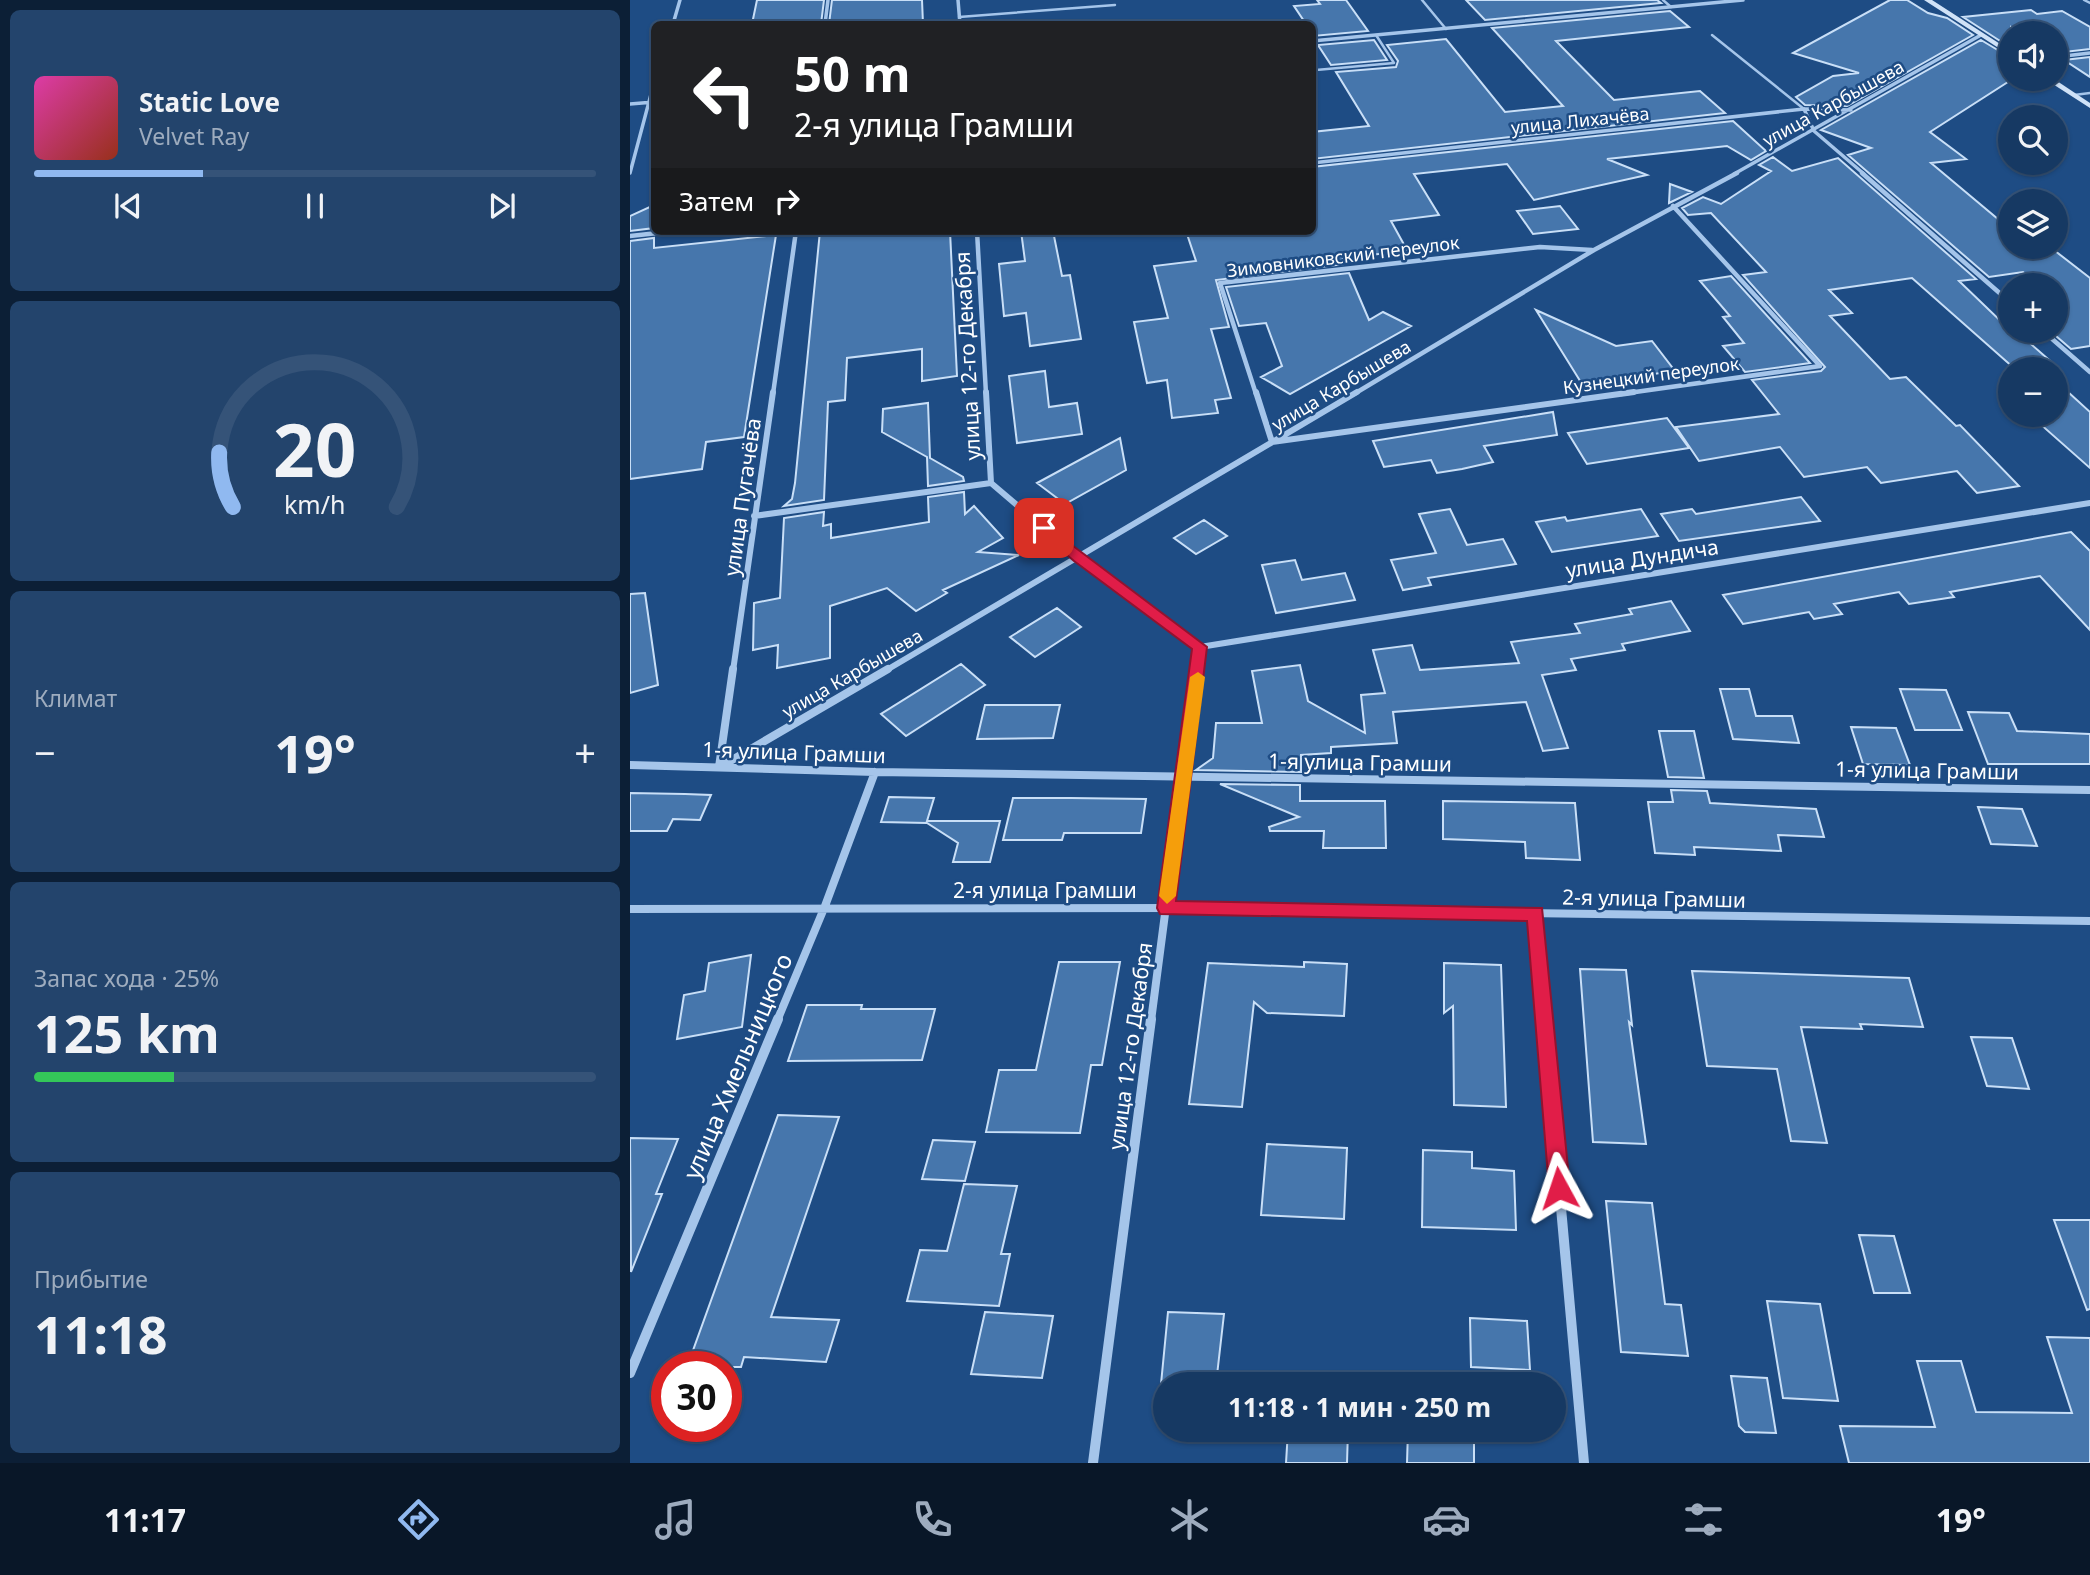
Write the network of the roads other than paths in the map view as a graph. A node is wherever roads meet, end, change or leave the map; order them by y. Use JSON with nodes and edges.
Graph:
{"nodes":[{"id":1,"x":680,"y":0,"type":"edge"},
{"id":2,"x":828,"y":0,"type":"edge"},
{"id":3,"x":958,"y":0,"type":"edge"},
{"id":4,"x":1422,"y":0,"type":"edge"},
{"id":5,"x":1663,"y":0,"type":"edge"},
{"id":6,"x":1743,"y":0,"type":"edge"},
{"id":7,"x":1927,"y":0,"type":"edge"},
{"id":8,"x":2084,"y":0,"type":"edge"},
{"id":9,"x":2090,"y":3,"type":"edge"},
{"id":10,"x":1115,"y":5,"type":"dead end"},
{"id":11,"x":1671,"y":7,"type":"junction"},
{"id":12,"x":959,"y":17,"type":"junction"},
{"id":13,"x":674,"y":21,"type":"edge"},
{"id":14,"x":825,"y":21,"type":"edge"},
{"id":15,"x":960,"y":21,"type":"edge"},
{"id":16,"x":1446,"y":29,"type":"junction"},
{"id":17,"x":1712,"y":34,"type":"dead end"},
{"id":18,"x":1376,"y":35,"type":"junction"},
{"id":19,"x":1981,"y":35,"type":"junction"},
{"id":20,"x":1316,"y":41,"type":"edge"},
{"id":21,"x":1998,"y":46,"type":"edge"},
{"id":22,"x":2090,"y":53,"type":"edge"},
{"id":23,"x":2068,"y":56,"type":"edge"},
{"id":24,"x":1316,"y":71,"type":"edge"},
{"id":25,"x":2068,"y":91,"type":"edge"},
{"id":26,"x":2090,"y":93,"type":"edge"},
{"id":27,"x":2074,"y":95,"type":"junction"},
{"id":28,"x":651,"y":102,"type":"edge"},
{"id":29,"x":630,"y":104,"type":"edge"},
{"id":30,"x":651,"y":105,"type":"edge"},
{"id":31,"x":2090,"y":106,"type":"edge"},
{"id":32,"x":1804,"y":109,"type":"junction"},
{"id":33,"x":1851,"y":110,"type":"junction"},
{"id":34,"x":1814,"y":131,"type":"junction"},
{"id":35,"x":1316,"y":163,"type":"edge"},
{"id":36,"x":630,"y":173,"type":"edge"},
{"id":37,"x":1673,"y":205,"type":"junction"},
{"id":38,"x":651,"y":234,"type":"edge"},
{"id":39,"x":795,"y":235,"type":"edge"},
{"id":40,"x":977,"y":235,"type":"edge"},
{"id":41,"x":630,"y":236,"type":"edge"},
{"id":42,"x":1594,"y":250,"type":"junction"},
{"id":43,"x":1998,"y":292,"type":"edge"},
{"id":44,"x":2057,"y":343,"type":"edge"},
{"id":45,"x":2090,"y":372,"type":"edge"},
{"id":46,"x":1272,"y":443,"type":"junction"},
{"id":47,"x":991,"y":483,"type":"junction"},
{"id":48,"x":2090,"y":503,"type":"edge"},
{"id":49,"x":754,"y":516,"type":"junction"},
{"id":50,"x":1079,"y":558,"type":"junction"},
{"id":51,"x":1200,"y":647,"type":"junction"},
{"id":52,"x":630,"y":765,"type":"edge"},
{"id":53,"x":719,"y":767,"type":"junction"},
{"id":54,"x":874,"y":772,"type":"junction"},
{"id":55,"x":1183,"y":777,"type":"junction"},
{"id":56,"x":2090,"y":790,"type":"edge"},
{"id":57,"x":825,"y":906,"type":"junction"},
{"id":58,"x":1166,"y":908,"type":"junction"},
{"id":59,"x":630,"y":909,"type":"edge"},
{"id":60,"x":1535,"y":913,"type":"junction"},
{"id":61,"x":2090,"y":921,"type":"edge"},
{"id":62,"x":630,"y":1373,"type":"edge"},
{"id":63,"x":1093,"y":1463,"type":"edge"},
{"id":64,"x":1584,"y":1463,"type":"edge"}],
"edges":[{"from":1,"to":13,"type":"street"},
{"from":2,"to":14,"type":"street"},
{"from":3,"to":12,"type":"street"},
{"from":4,"to":16,"type":"lane"},
{"from":5,"to":11,"type":"lane"},
{"from":6,"to":11,"type":"street"},
{"from":7,"to":19,"type":"street"},
{"from":8,"to":9,"type":"lane"},
{"from":10,"to":12,"type":"lane"},
{"from":11,"to":16,"type":"street"},
{"from":12,"to":15,"type":"street"},
{"from":16,"to":18,"type":"street"},
{"from":17,"to":32,"type":"lane"},
{"from":18,"to":20,"type":"street"},
{"from":18,"to":24,"type":"lane"},
{"from":19,"to":21,"type":"street"},
{"from":19,"to":33,"type":"street","name":"улица Карбышева"},
{"from":22,"to":23,"type":"street"},
{"from":25,"to":27,"type":"street"},
{"from":26,"to":27,"type":"lane"},
{"from":27,"to":31,"type":"street"},
{"from":28,"to":29,"type":"street"},
{"from":30,"to":36,"type":"street"},
{"from":32,"to":33,"type":"street","name":"улица Лихачёва"},
{"from":32,"to":34,"type":"street"},
{"from":32,"to":35,"type":"street","name":"улица Лихачёва"},
{"from":33,"to":34,"type":"street","name":"улица Карбышева"},
{"from":34,"to":37,"type":"street","name":"улица Карбышева"},
{"from":34,"to":43,"type":"street"},
{"from":37,"to":42,"type":"street","name":"улица Карбышева"},
{"from":37,"to":46,"type":"street","name":"Кузнецкий переулок"},
{"from":38,"to":41,"type":"street"},
{"from":39,"to":49,"type":"street","name":"улица Пугачёва"},
{"from":40,"to":47,"type":"street","name":"улица 12-го Декабря"},
{"from":42,"to":46,"type":"street","name":"улица Карбышева"},
{"from":42,"to":46,"type":"street","name":"Зимовниковский переулок"},
{"from":44,"to":45,"type":"street"},
{"from":46,"to":50,"type":"street","name":"улица Карбышева"},
{"from":47,"to":49,"type":"street"},
{"from":47,"to":50,"type":"street","name":"улица 12-го Декабря"},
{"from":48,"to":51,"type":"street","name":"улица Дундича"},
{"from":49,"to":53,"type":"street","name":"улица Пугачёва"},
{"from":50,"to":51,"type":"street","name":"улица 12-го Декабря"},
{"from":50,"to":53,"type":"street","name":"улица Карбышева"},
{"from":51,"to":55,"type":"street","name":"улица 12-го Декабря"},
{"from":52,"to":53,"type":"street","name":"1-я улица Грамши"},
{"from":53,"to":54,"type":"street","name":"1-я улица Грамши"},
{"from":54,"to":55,"type":"street","name":"1-я улица Грамши"},
{"from":54,"to":57,"type":"street","name":"улица Хмельницкого"},
{"from":55,"to":56,"type":"street","name":"1-я улица Грамши"},
{"from":55,"to":58,"type":"street","name":"улица 12-го Декабря"},
{"from":57,"to":58,"type":"street","name":"2-я улица Грамши"},
{"from":57,"to":59,"type":"street","name":"2-я улица Грамши"},
{"from":57,"to":62,"type":"street","name":"улица Хмельницкого"},
{"from":58,"to":60,"type":"street","name":"2-я улица Грамши"},
{"from":58,"to":63,"type":"street","name":"улица 12-го Декабря"},
{"from":60,"to":61,"type":"street","name":"2-я улица Грамши"},
{"from":60,"to":64,"type":"street"}]}
